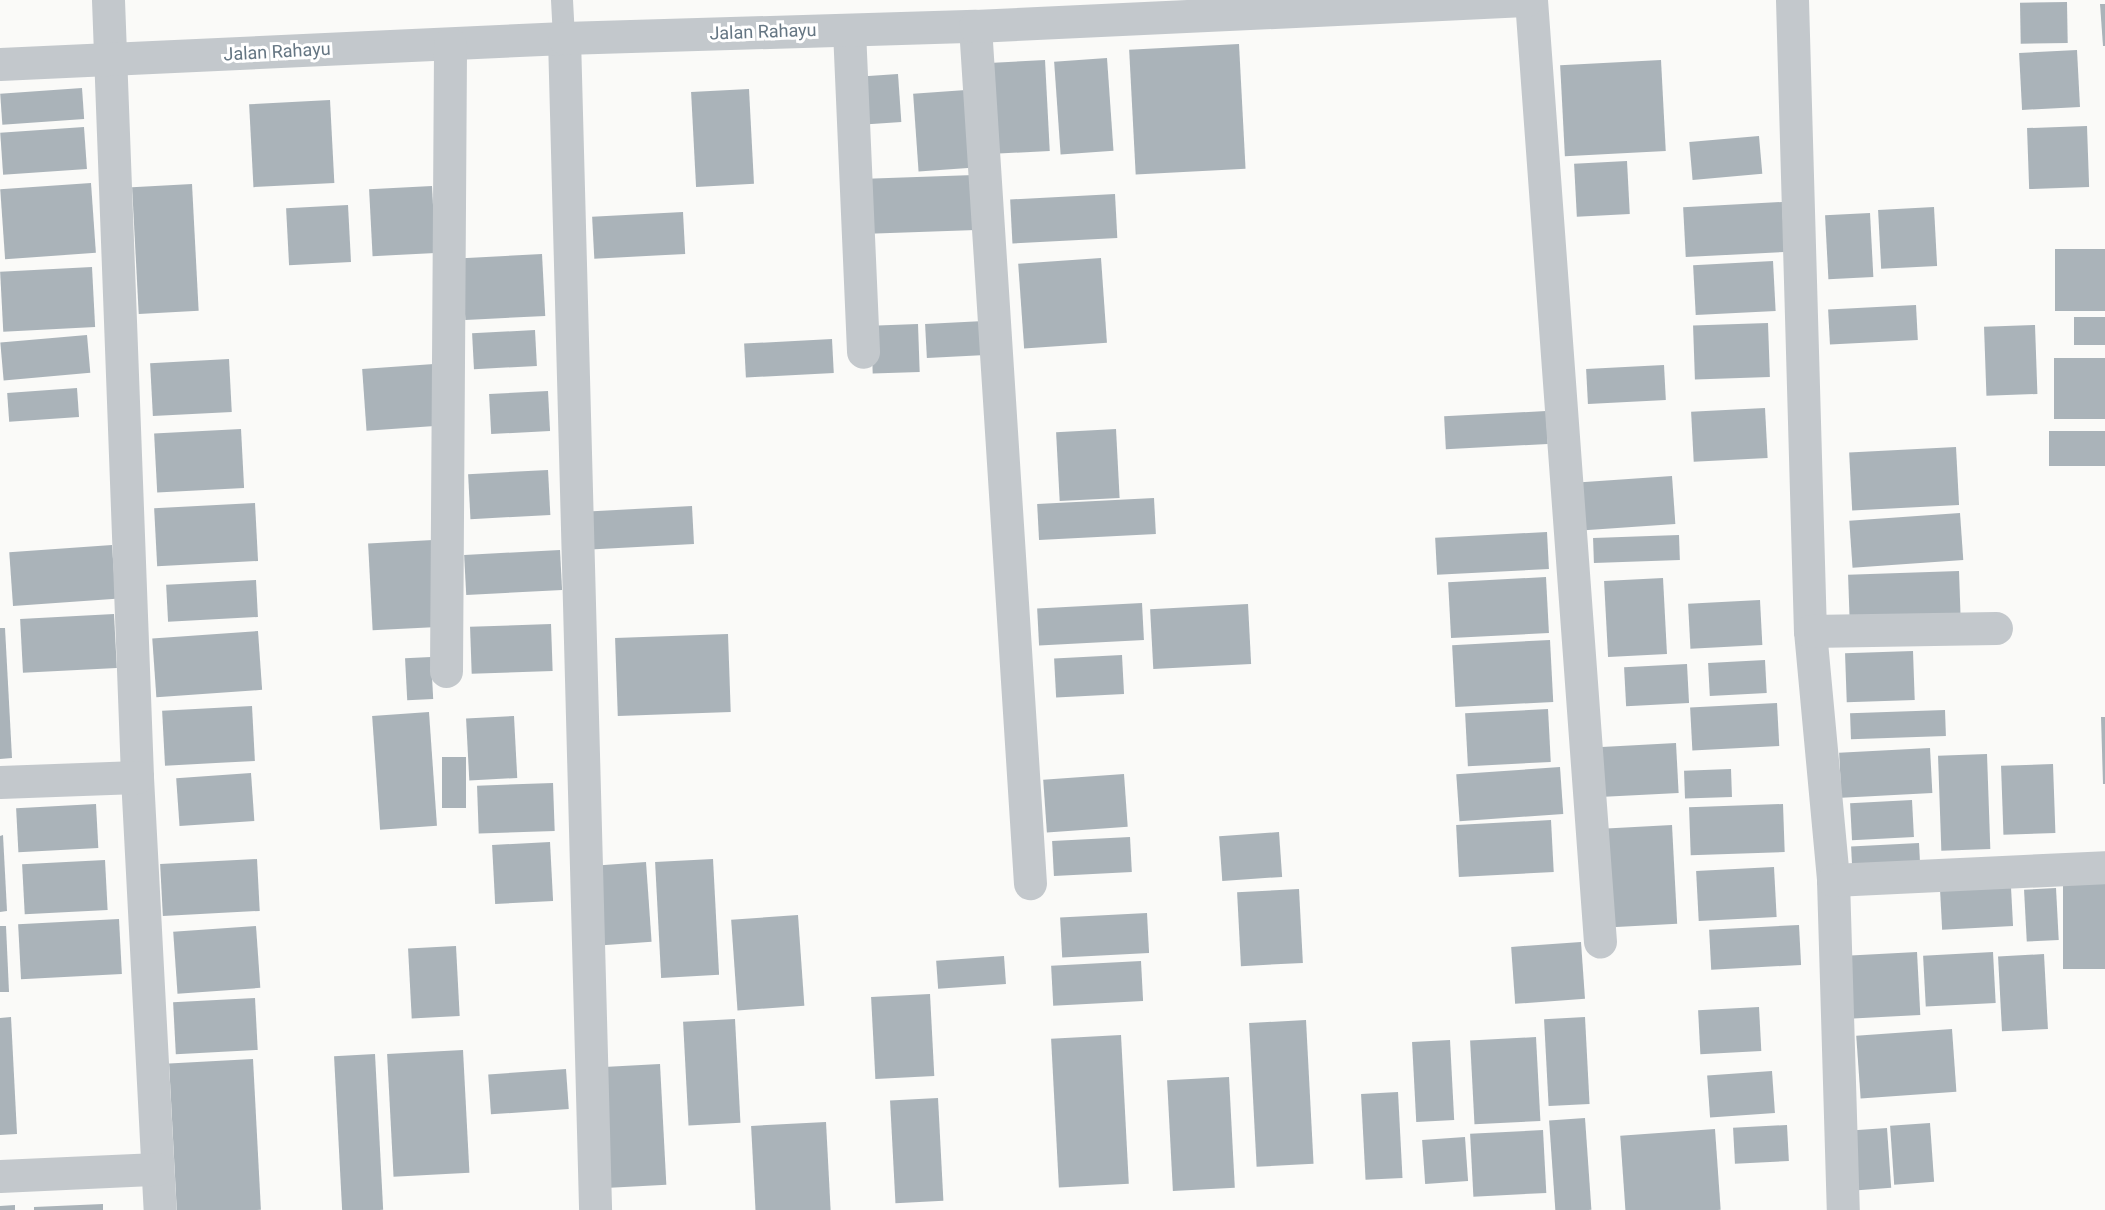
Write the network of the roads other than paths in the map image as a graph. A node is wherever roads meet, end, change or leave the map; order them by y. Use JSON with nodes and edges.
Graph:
{"nodes":[{"id":1,"x":108,"y":0,"type":"edge"},
{"id":2,"x":562,"y":0,"type":"edge"},
{"id":3,"x":1528,"y":0,"type":"edge"},
{"id":4,"x":1792,"y":0,"type":"edge"},
{"id":5,"x":975,"y":26,"type":"junction"},
{"id":6,"x":849,"y":30,"type":"junction"},
{"id":7,"x":564,"y":38,"type":"junction"},
{"id":8,"x":450,"y":44,"type":"junction"},
{"id":9,"x":108,"y":60,"type":"junction"},
{"id":10,"x":0,"y":64,"type":"edge"},
{"id":11,"x":863,"y":352,"type":"dead end"},
{"id":12,"x":1996,"y":628,"type":"dead end"},
{"id":13,"x":1810,"y":631,"type":"junction"},
{"id":14,"x":446,"y":671,"type":"dead end"},
{"id":15,"x":137,"y":777,"type":"junction"},
{"id":16,"x":0,"y":782,"type":"edge"},
{"id":17,"x":2105,"y":867,"type":"edge"},
{"id":18,"x":1833,"y":880,"type":"junction"},
{"id":19,"x":1030,"y":883,"type":"dead end"},
{"id":20,"x":1600,"y":941,"type":"dead end"},
{"id":21,"x":157,"y":1169,"type":"junction"},
{"id":22,"x":0,"y":1176,"type":"edge"},
{"id":23,"x":160,"y":1210,"type":"edge"},
{"id":24,"x":595,"y":1210,"type":"edge"},
{"id":25,"x":1843,"y":1210,"type":"edge"}],
"edges":[{"from":1,"to":9,"type":"street"},
{"from":2,"to":7,"type":"lane"},
{"from":3,"to":5,"type":"street","name":"Jalan Rahayu"},
{"from":3,"to":20,"type":"street"},
{"from":4,"to":13,"type":"street"},
{"from":5,"to":6,"type":"street","name":"Jalan Rahayu"},
{"from":5,"to":19,"type":"street"},
{"from":6,"to":7,"type":"street","name":"Jalan Rahayu"},
{"from":6,"to":11,"type":"street"},
{"from":7,"to":8,"type":"street","name":"Jalan Rahayu"},
{"from":7,"to":24,"type":"street"},
{"from":8,"to":9,"type":"street","name":"Jalan Rahayu"},
{"from":8,"to":14,"type":"street"},
{"from":9,"to":10,"type":"street","name":"Jalan Rahayu"},
{"from":9,"to":15,"type":"street"},
{"from":12,"to":13,"type":"street"},
{"from":13,"to":18,"type":"street"},
{"from":15,"to":16,"type":"street"},
{"from":15,"to":21,"type":"street"},
{"from":17,"to":18,"type":"street"},
{"from":18,"to":25,"type":"street"},
{"from":21,"to":22,"type":"street"},
{"from":21,"to":23,"type":"street"}]}
